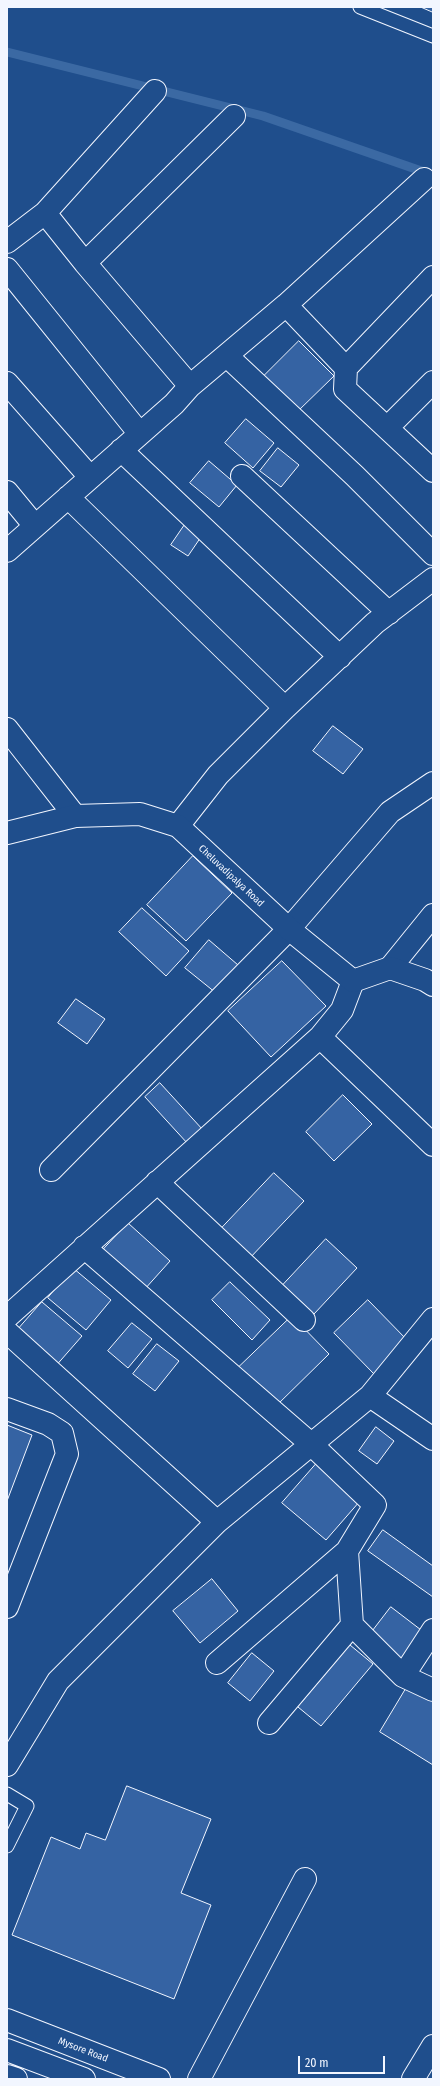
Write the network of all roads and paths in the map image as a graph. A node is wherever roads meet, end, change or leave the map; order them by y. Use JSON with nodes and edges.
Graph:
{"nodes":[{"id":1,"x":360,"y":7,"type":"edge"},
{"id":2,"x":433,"y":36,"type":"edge"},
{"id":3,"x":155,"y":91,"type":"dead end"},
{"id":4,"x":234,"y":116,"type":"dead end"},
{"id":5,"x":424,"y":179,"type":"dead end"},
{"id":6,"x":45,"y":213,"type":"junction"},
{"id":7,"x":7,"y":242,"type":"edge"},
{"id":8,"x":84,"y":263,"type":"junction"},
{"id":9,"x":7,"y":269,"type":"edge"},
{"id":10,"x":433,"y":277,"type":"edge"},
{"id":11,"x":286,"y":305,"type":"junction"},
{"id":12,"x":227,"y":356,"type":"junction"},
{"id":13,"x":346,"y":368,"type":"junction"},
{"id":14,"x":433,"y":382,"type":"edge"},
{"id":15,"x":7,"y":383,"type":"edge"},
{"id":16,"x":190,"y":386,"type":"junction"},
{"id":17,"x":387,"y":428,"type":"junction"},
{"id":18,"x":140,"y":434,"type":"junction"},
{"id":19,"x":121,"y":450,"type":"junction"},
{"id":20,"x":433,"y":471,"type":"edge"},
{"id":21,"x":242,"y":476,"type":"dead end"},
{"id":22,"x":90,"y":477,"type":"junction"},
{"id":23,"x":7,"y":492,"type":"edge"},
{"id":24,"x":68,"y":497,"type":"junction"},
{"id":25,"x":35,"y":526,"type":"junction"},
{"id":26,"x":7,"y":551,"type":"edge"},
{"id":27,"x":433,"y":554,"type":"edge"},
{"id":28,"x":433,"y":579,"type":"edge"},
{"id":29,"x":388,"y":613,"type":"junction"},
{"id":30,"x":340,"y":657,"type":"junction"},
{"id":31,"x":284,"y":708,"type":"junction"},
{"id":32,"x":7,"y":729,"type":"edge"},
{"id":33,"x":433,"y":783,"type":"edge"},
{"id":34,"x":75,"y":816,"type":"junction"},
{"id":35,"x":178,"y":826,"type":"junction"},
{"id":36,"x":7,"y":833,"type":"edge"},
{"id":37,"x":433,"y":916,"type":"edge"},
{"id":38,"x":289,"y":929,"type":"junction"},
{"id":39,"x":390,"y":968,"type":"junction"},
{"id":40,"x":353,"y":982,"type":"junction"},
{"id":41,"x":433,"y":985,"type":"edge"},
{"id":42,"x":320,"y":1037,"type":"junction"},
{"id":43,"x":433,"y":1145,"type":"edge"},
{"id":44,"x":51,"y":1170,"type":"dead end"},
{"id":45,"x":157,"y":1182,"type":"junction"},
{"id":46,"x":84,"y":1247,"type":"junction"},
{"id":47,"x":7,"y":1317,"type":"edge"},
{"id":48,"x":433,"y":1319,"type":"edge"},
{"id":49,"x":304,"y":1320,"type":"dead end"},
{"id":50,"x":7,"y":1332,"type":"edge"},
{"id":51,"x":370,"y":1396,"type":"junction"},
{"id":52,"x":7,"y":1409,"type":"edge"},
{"id":53,"x":433,"y":1439,"type":"edge"},
{"id":54,"x":311,"y":1444,"type":"junction"},
{"id":55,"x":217,"y":1522,"type":"junction"},
{"id":56,"x":347,"y":1551,"type":"junction"},
{"id":57,"x":7,"y":1607,"type":"edge"},
{"id":58,"x":352,"y":1625,"type":"junction"},
{"id":59,"x":433,"y":1630,"type":"edge"},
{"id":60,"x":217,"y":1663,"type":"dead end"},
{"id":61,"x":403,"y":1676,"type":"junction"},
{"id":62,"x":433,"y":1690,"type":"edge"},
{"id":63,"x":269,"y":1723,"type":"dead end"},
{"id":64,"x":7,"y":1765,"type":"edge"},
{"id":65,"x":7,"y":1794,"type":"edge"},
{"id":66,"x":7,"y":1846,"type":"edge"},
{"id":67,"x":305,"y":1879,"type":"dead end"},
{"id":68,"x":7,"y":2020,"type":"edge"},
{"id":69,"x":433,"y":2046,"type":"edge"},
{"id":70,"x":7,"y":2050,"type":"edge"},
{"id":71,"x":7,"y":2076,"type":"edge"},
{"id":72,"x":16,"y":2079,"type":"edge"},
{"id":73,"x":84,"y":2079,"type":"edge"},
{"id":74,"x":159,"y":2079,"type":"edge"},
{"id":75,"x":199,"y":2079,"type":"edge"},
{"id":76,"x":413,"y":2079,"type":"edge"}],
"edges":[{"from":1,"to":2,"type":"lane"},
{"from":3,"to":6,"type":"main road"},
{"from":4,"to":8,"type":"main road"},
{"from":5,"to":11,"type":"main road"},
{"from":6,"to":7,"type":"main road"},
{"from":6,"to":8,"type":"main road"},
{"from":8,"to":16,"type":"main road"},
{"from":9,"to":18,"type":"main road"},
{"from":10,"to":13,"type":"main road"},
{"from":11,"to":12,"type":"main road"},
{"from":11,"to":13,"type":"main road"},
{"from":12,"to":16,"type":"main road"},
{"from":12,"to":27,"type":"main road"},
{"from":13,"to":17,"type":"main road"},
{"from":14,"to":17,"type":"main road"},
{"from":15,"to":22,"type":"main road"},
{"from":16,"to":18,"type":"main road"},
{"from":17,"to":20,"type":"main road"},
{"from":18,"to":19,"type":"main road"},
{"from":19,"to":22,"type":"main road"},
{"from":19,"to":30,"type":"main road"},
{"from":21,"to":29,"type":"main road"},
{"from":22,"to":24,"type":"main road"},
{"from":23,"to":25,"type":"main road"},
{"from":24,"to":25,"type":"main road"},
{"from":24,"to":31,"type":"main road"},
{"from":25,"to":26,"type":"main road"},
{"from":28,"to":29,"type":"main road"},
{"from":29,"to":30,"type":"main road"},
{"from":30,"to":31,"type":"main road"},
{"from":31,"to":35,"type":"main road"},
{"from":32,"to":34,"type":"main road"},
{"from":33,"to":38,"type":"main road"},
{"from":34,"to":35,"type":"main road","name":"Cheluvadipalya Road"},
{"from":34,"to":36,"type":"main road","name":"Cheluvadipalya Road"},
{"from":35,"to":38,"type":"main road","name":"Cheluvadipalya Road"},
{"from":37,"to":39,"type":"main road"},
{"from":38,"to":40,"type":"main road","name":"Cheluvadipalya Road"},
{"from":38,"to":44,"type":"main road"},
{"from":39,"to":40,"type":"main road"},
{"from":39,"to":41,"type":"main road"},
{"from":40,"to":42,"type":"main road"},
{"from":42,"to":43,"type":"main road"},
{"from":42,"to":45,"type":"main road"},
{"from":45,"to":46,"type":"main road"},
{"from":45,"to":49,"type":"main road"},
{"from":46,"to":47,"type":"main road"},
{"from":46,"to":54,"type":"main road"},
{"from":48,"to":51,"type":"main road"},
{"from":50,"to":55,"type":"main road"},
{"from":51,"to":53,"type":"main road"},
{"from":51,"to":54,"type":"main road"},
{"from":52,"to":57,"type":"main road"},
{"from":54,"to":55,"type":"main road"},
{"from":54,"to":56,"type":"main road"},
{"from":55,"to":64,"type":"main road"},
{"from":56,"to":58,"type":"main road"},
{"from":56,"to":60,"type":"main road"},
{"from":58,"to":61,"type":"main road"},
{"from":58,"to":63,"type":"main road"},
{"from":59,"to":61,"type":"main road"},
{"from":61,"to":62,"type":"main road"},
{"from":65,"to":66,"type":"lane"},
{"from":67,"to":75,"type":"main road"},
{"from":68,"to":74,"type":"main road","name":"Mysore Road"},
{"from":69,"to":76,"type":"main road"},
{"from":70,"to":73,"type":"main road"},
{"from":71,"to":72,"type":"main road"}]}
